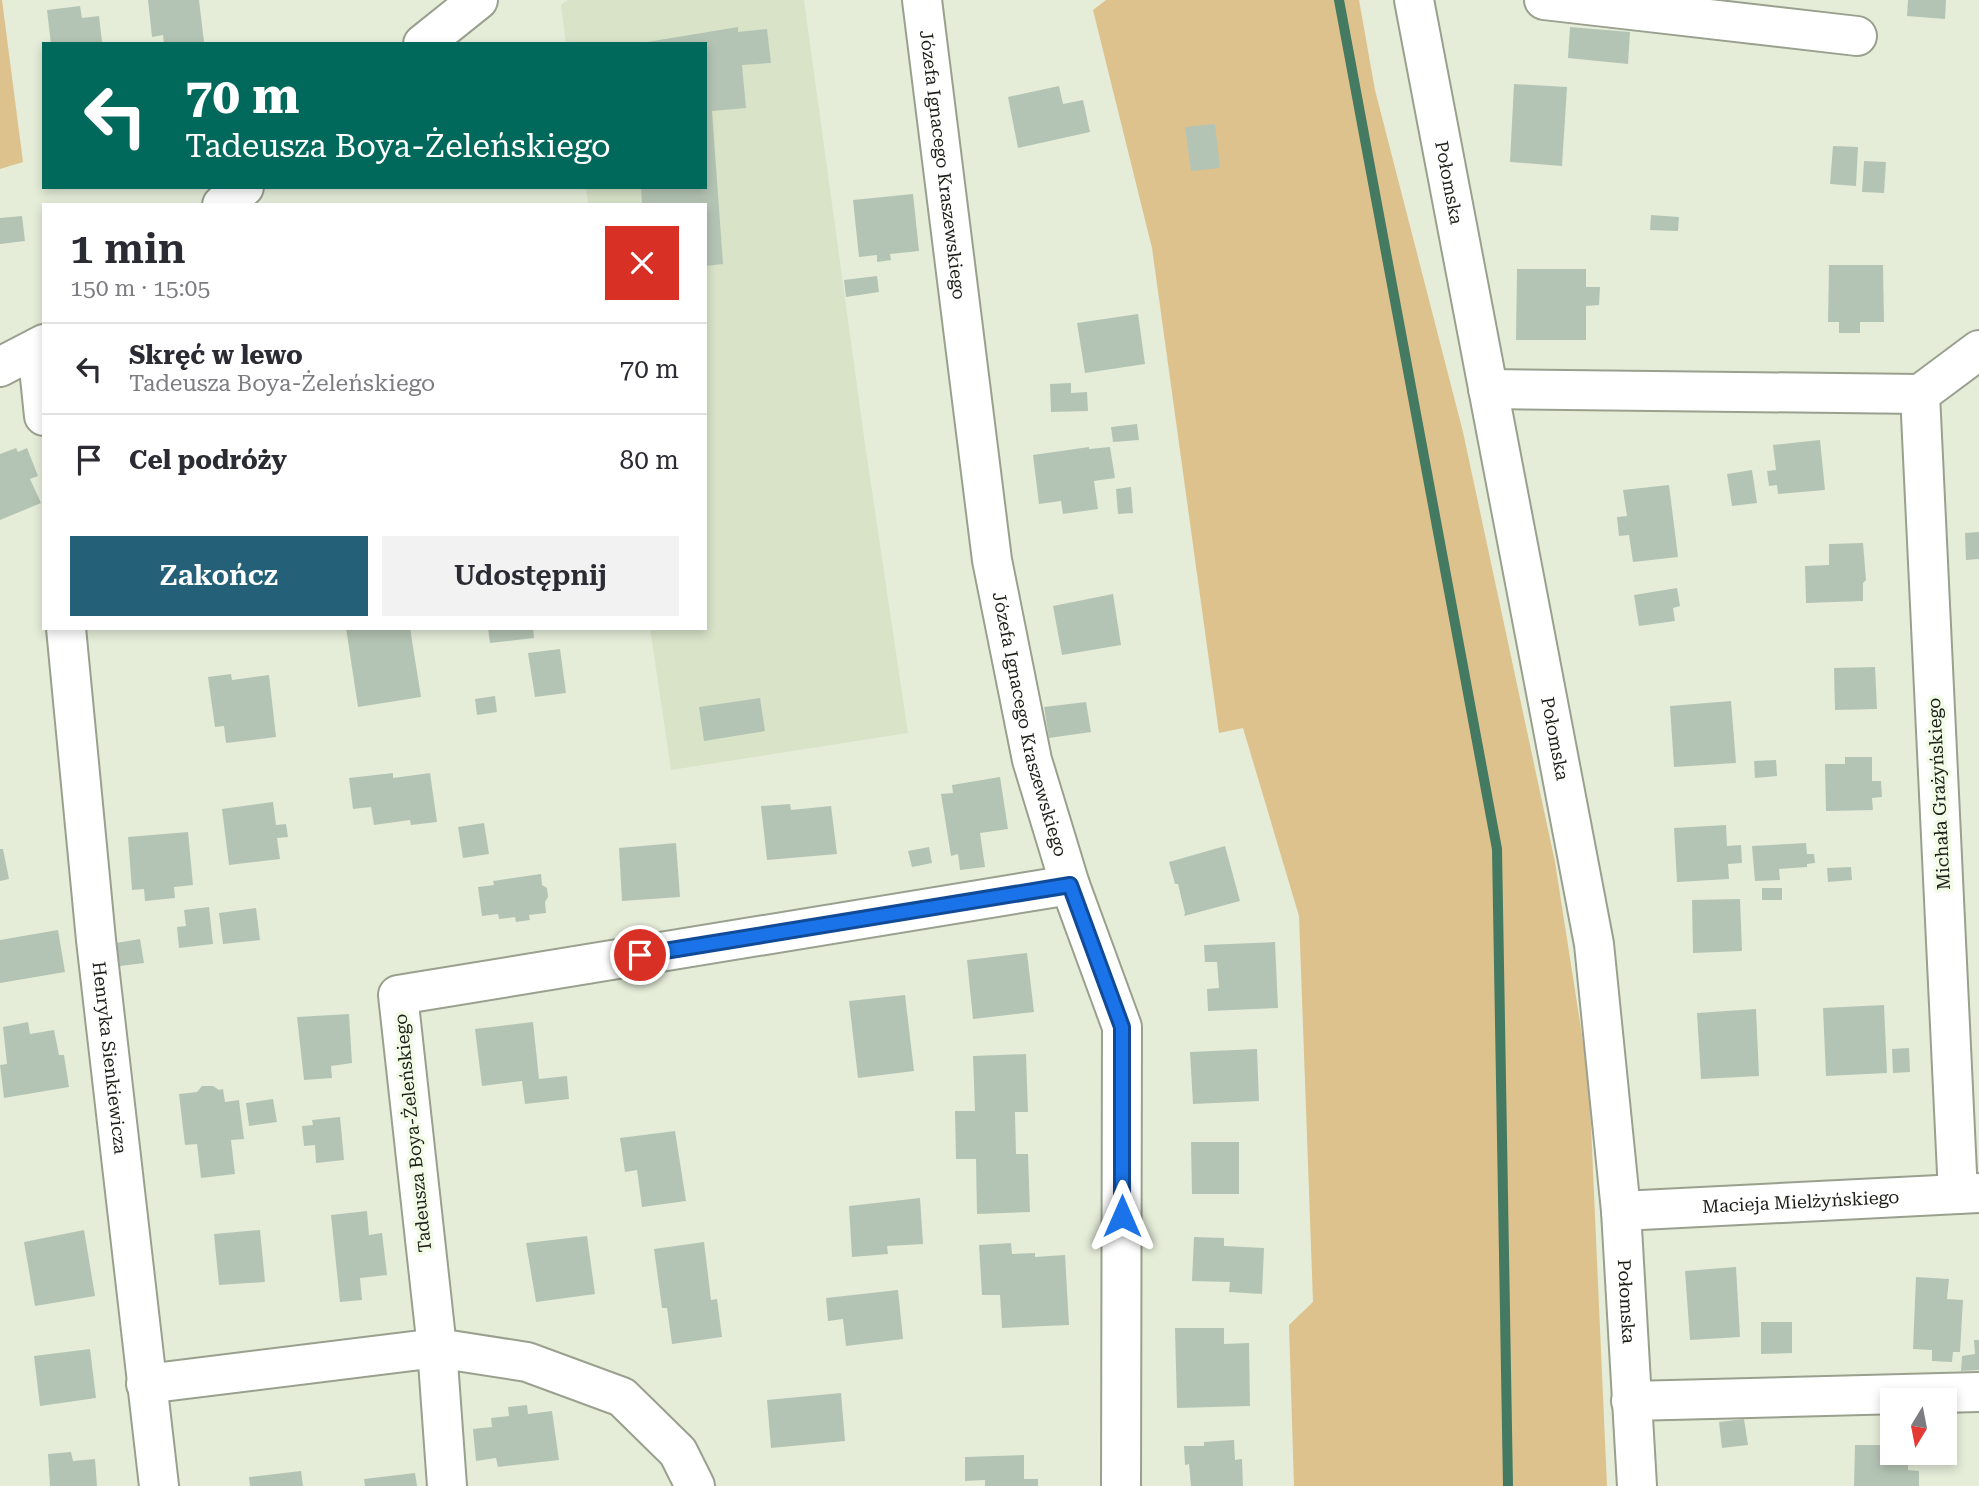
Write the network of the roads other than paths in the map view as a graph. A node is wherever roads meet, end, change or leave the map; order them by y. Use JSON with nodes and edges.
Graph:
{"nodes":[{"id":1,"x":478,"y":0,"type":"edge"},
{"id":2,"x":922,"y":0,"type":"edge"},
{"id":3,"x":1414,"y":0,"type":"edge"},
{"id":4,"x":1544,"y":0,"type":"edge"},
{"id":5,"x":1716,"y":10,"type":"edge"},
{"id":6,"x":1857,"y":36,"type":"dead end"},
{"id":7,"x":426,"y":42,"type":"edge"},
{"id":8,"x":242,"y":189,"type":"edge"},
{"id":9,"x":224,"y":203,"type":"edge"},
{"id":10,"x":40,"y":346,"type":"edge"},
{"id":11,"x":1979,"y":351,"type":"edge"},
{"id":12,"x":0,"y":367,"type":"edge"},
{"id":13,"x":42,"y":380,"type":"edge"},
{"id":14,"x":1488,"y":389,"type":"junction"},
{"id":15,"x":1920,"y":394,"type":"junction"},
{"id":16,"x":66,"y":630,"type":"edge"},
{"id":17,"x":1070,"y":885,"type":"junction"},
{"id":18,"x":1968,"y":1194,"type":"edge"},
{"id":19,"x":1621,"y":1210,"type":"junction"},
{"id":20,"x":437,"y":1348,"type":"junction"},
{"id":21,"x":146,"y":1384,"type":"junction"},
{"id":22,"x":1979,"y":1392,"type":"edge"},
{"id":23,"x":1631,"y":1401,"type":"junction"},
{"id":24,"x":159,"y":1486,"type":"edge"},
{"id":25,"x":447,"y":1486,"type":"edge"},
{"id":26,"x":695,"y":1486,"type":"edge"},
{"id":27,"x":1121,"y":1486,"type":"edge"},
{"id":28,"x":1637,"y":1486,"type":"edge"}],
"edges":[{"from":1,"to":7,"type":"street"},
{"from":2,"to":17,"type":"street","name":"Józefa Ignacego Kraszewskiego"},
{"from":3,"to":14,"type":"street","name":"Połomska"},
{"from":4,"to":5,"type":"street"},
{"from":5,"to":6,"type":"street"},
{"from":8,"to":9,"type":"street"},
{"from":10,"to":12,"type":"street"},
{"from":10,"to":13,"type":"street"},
{"from":11,"to":15,"type":"street"},
{"from":14,"to":15,"type":"street"},
{"from":14,"to":19,"type":"street","name":"Połomska"},
{"from":15,"to":18,"type":"street","name":"Michała Grażyńskiego"},
{"from":16,"to":21,"type":"street","name":"Henryka Sienkiewicza"},
{"from":17,"to":20,"type":"street","name":"Tadeusza Boya-Żeleńskiego"},
{"from":17,"to":27,"type":"street","name":"Józefa Ignacego Kraszewskiego"},
{"from":18,"to":19,"type":"street","name":"Macieja Mielżyńskiego"},
{"from":19,"to":23,"type":"street","name":"Połomska"},
{"from":20,"to":21,"type":"street"},
{"from":20,"to":25,"type":"street"},
{"from":20,"to":26,"type":"street"},
{"from":21,"to":24,"type":"street","name":"Henryka Sienkiewicza"},
{"from":22,"to":23,"type":"street"},
{"from":23,"to":28,"type":"street","name":"Połomska"}]}
